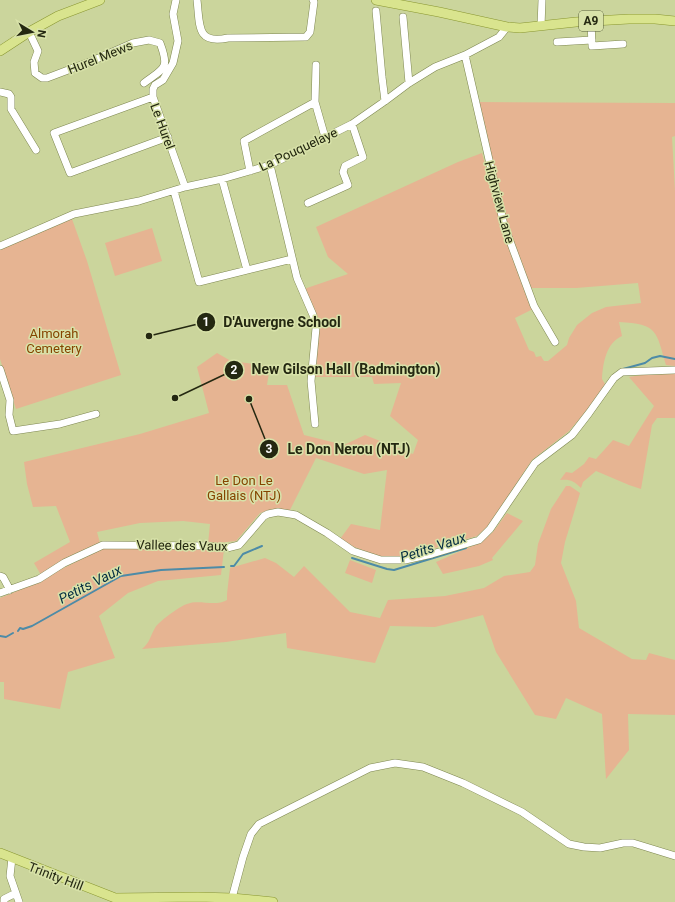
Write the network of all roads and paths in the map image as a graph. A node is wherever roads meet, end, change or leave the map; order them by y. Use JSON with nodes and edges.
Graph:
{"nodes":[{"id":1,"x":100,"y":0,"type":"edge"},
{"id":2,"x":176,"y":0,"type":"edge"},
{"id":3,"x":197,"y":0,"type":"edge"},
{"id":4,"x":313,"y":0,"type":"edge"},
{"id":5,"x":376,"y":0,"type":"edge"},
{"id":6,"x":542,"y":0,"type":"edge"},
{"id":7,"x":376,"y":11,"type":"dead end"},
{"id":8,"x":402,"y":17,"type":"dead end"},
{"id":9,"x":591,"y":21,"type":"junction"},
{"id":10,"x":675,"y":21,"type":"edge"},
{"id":11,"x":541,"y":26,"type":"junction"},
{"id":12,"x":506,"y":27,"type":"junction"},
{"id":13,"x":29,"y":32,"type":"junction"},
{"id":14,"x":592,"y":40,"type":"junction"},
{"id":15,"x":557,"y":42,"type":"dead end"},
{"id":16,"x":623,"y":44,"type":"dead end"},
{"id":17,"x":0,"y":51,"type":"edge"},
{"id":18,"x":465,"y":55,"type":"junction"},
{"id":19,"x":316,"y":65,"type":"dead end"},
{"id":20,"x":408,"y":82,"type":"junction"},
{"id":21,"x":144,"y":83,"type":"dead end"},
{"id":22,"x":0,"y":92,"type":"edge"},
{"id":23,"x":153,"y":97,"type":"junction"},
{"id":24,"x":385,"y":101,"type":"junction"},
{"id":25,"x":315,"y":102,"type":"junction"},
{"id":26,"x":352,"y":124,"type":"junction"},
{"id":27,"x":325,"y":137,"type":"junction"},
{"id":28,"x":168,"y":138,"type":"junction"},
{"id":29,"x":36,"y":150,"type":"dead end"},
{"id":30,"x":270,"y":165,"type":"junction"},
{"id":31,"x":250,"y":171,"type":"junction"},
{"id":32,"x":222,"y":179,"type":"junction"},
{"id":33,"x":185,"y":187,"type":"junction"},
{"id":34,"x":174,"y":191,"type":"junction"},
{"id":35,"x":308,"y":203,"type":"dead end"},
{"id":36,"x":0,"y":246,"type":"edge"},
{"id":37,"x":292,"y":259,"type":"junction"},
{"id":38,"x":247,"y":270,"type":"junction"},
{"id":39,"x":554,"y":342,"type":"dead end"},
{"id":40,"x":0,"y":369,"type":"edge"},
{"id":41,"x":675,"y":370,"type":"edge"},
{"id":42,"x":96,"y":414,"type":"dead end"},
{"id":43,"x":315,"y":424,"type":"dead end"},
{"id":44,"x":0,"y":576,"type":"edge"},
{"id":45,"x":10,"y":590,"type":"junction"},
{"id":46,"x":0,"y":593,"type":"edge"},
{"id":47,"x":0,"y":853,"type":"edge"},
{"id":48,"x":675,"y":856,"type":"edge"},
{"id":49,"x":12,"y":858,"type":"junction"},
{"id":50,"x":16,"y":893,"type":"junction"},
{"id":51,"x":232,"y":898,"type":"junction"},
{"id":52,"x":168,"y":900,"type":"edge"},
{"id":53,"x":4,"y":902,"type":"edge"},
{"id":54,"x":19,"y":902,"type":"edge"},
{"id":55,"x":273,"y":902,"type":"edge"}],
"edges":[{"from":1,"to":13,"type":"main road"},
{"from":2,"to":23,"type":"street","name":"Le Hurel"},
{"from":3,"to":4,"type":"street"},
{"from":5,"to":12,"type":"main road","number":"A9"},
{"from":6,"to":11,"type":"street"},
{"from":7,"to":24,"type":"street"},
{"from":8,"to":20,"type":"street"},
{"from":9,"to":10,"type":"main road","number":"A9"},
{"from":9,"to":11,"type":"main road","number":"A9"},
{"from":9,"to":14,"type":"street"},
{"from":11,"to":12,"type":"main road","number":"A9"},
{"from":12,"to":18,"type":"street","name":"La Pouquelaye"},
{"from":13,"to":17,"type":"main road"},
{"from":13,"to":21,"type":"street","name":"Hurel Mews"},
{"from":14,"to":15,"type":"street"},
{"from":14,"to":16,"type":"street"},
{"from":18,"to":20,"type":"street","name":"La Pouquelaye"},
{"from":18,"to":39,"type":"street","name":"Highview Lane"},
{"from":19,"to":25,"type":"street"},
{"from":20,"to":24,"type":"street","name":"La Pouquelaye"},
{"from":22,"to":29,"type":"street"},
{"from":23,"to":28,"type":"street","name":"Le Hurel"},
{"from":23,"to":28,"type":"street"},
{"from":24,"to":26,"type":"street","name":"La Pouquelaye"},
{"from":25,"to":27,"type":"street"},
{"from":25,"to":31,"type":"street"},
{"from":26,"to":27,"type":"street","name":"La Pouquelaye"},
{"from":26,"to":35,"type":"street"},
{"from":27,"to":30,"type":"street","name":"La Pouquelaye"},
{"from":28,"to":33,"type":"street","name":"Le Hurel"},
{"from":30,"to":31,"type":"street","name":"La Pouquelaye"},
{"from":30,"to":37,"type":"street"},
{"from":31,"to":32,"type":"street","name":"La Pouquelaye"},
{"from":32,"to":33,"type":"street","name":"La Pouquelaye"},
{"from":32,"to":38,"type":"street"},
{"from":33,"to":34,"type":"street","name":"La Pouquelaye"},
{"from":34,"to":36,"type":"street","name":"La Pouquelaye"},
{"from":34,"to":38,"type":"street"},
{"from":37,"to":38,"type":"street"},
{"from":37,"to":43,"type":"street"},
{"from":40,"to":42,"type":"street"},
{"from":41,"to":45,"type":"street","name":"Vallee des Vaux"},
{"from":44,"to":45,"type":"street"},
{"from":45,"to":46,"type":"street","name":"Vallee des Vaux"},
{"from":47,"to":49,"type":"main road","name":"Trinity Hill"},
{"from":48,"to":51,"type":"street"},
{"from":49,"to":50,"type":"street"},
{"from":49,"to":52,"type":"main road","name":"Trinity Hill"},
{"from":50,"to":53,"type":"street"},
{"from":50,"to":54,"type":"street"},
{"from":51,"to":52,"type":"main road","name":"Trinity Hill"},
{"from":51,"to":55,"type":"main road","name":"Trinity Hill"}]}
